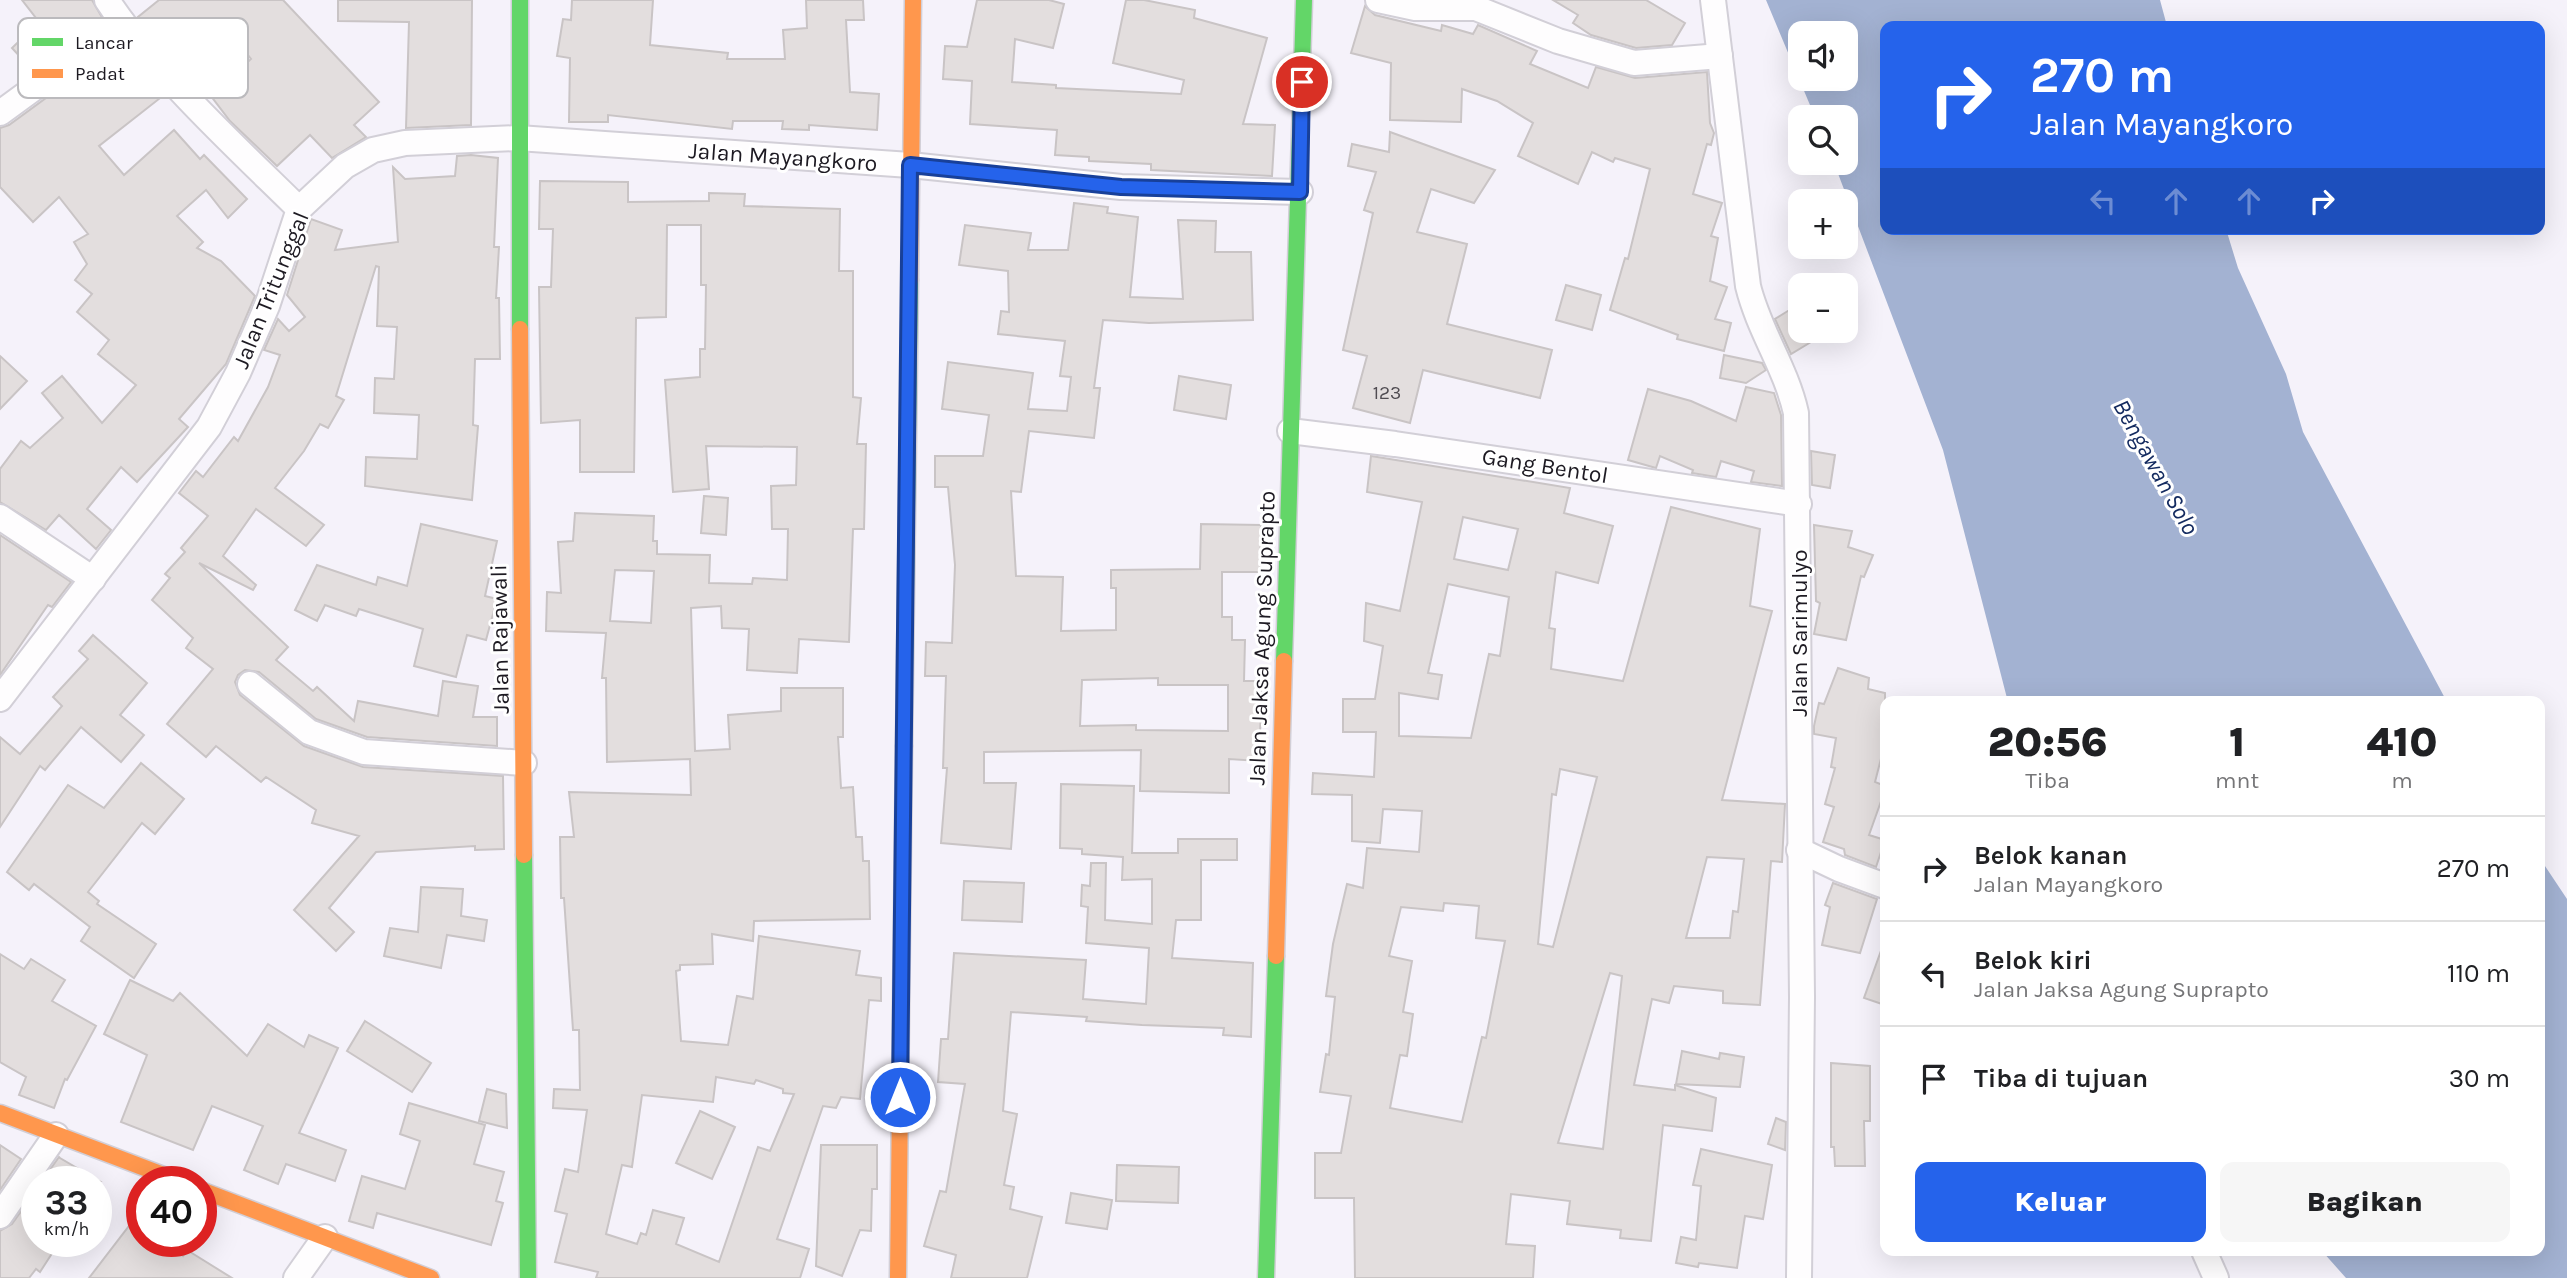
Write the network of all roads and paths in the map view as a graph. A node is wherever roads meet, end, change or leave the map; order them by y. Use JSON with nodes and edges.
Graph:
{"nodes":[{"id":1,"x":107,"y":0,"type":"edge"},
{"id":2,"x":520,"y":0,"type":"edge"},
{"id":3,"x":913,"y":0,"type":"edge"},
{"id":4,"x":1304,"y":0,"type":"edge"},
{"id":5,"x":1378,"y":0,"type":"edge"},
{"id":6,"x":1713,"y":0,"type":"edge"},
{"id":7,"x":1479,"y":4,"type":"edge"},
{"id":8,"x":120,"y":18,"type":"edge"},
{"id":9,"x":1720,"y":56,"type":"junction"},
{"id":10,"x":20,"y":98,"type":"edge"},
{"id":11,"x":194,"y":98,"type":"edge"},
{"id":12,"x":0,"y":113,"type":"edge"},
{"id":13,"x":518,"y":138,"type":"junction"},
{"id":14,"x":910,"y":165,"type":"junction"},
{"id":15,"x":1300,"y":192,"type":"junction"},
{"id":16,"x":299,"y":209,"type":"junction"},
{"id":17,"x":1290,"y":431,"type":"junction"},
{"id":18,"x":1799,"y":505,"type":"junction"},
{"id":19,"x":0,"y":517,"type":"edge"},
{"id":20,"x":93,"y":579,"type":"junction"},
{"id":21,"x":250,"y":684,"type":"dead end"},
{"id":22,"x":0,"y":699,"type":"edge"},
{"id":23,"x":524,"y":763,"type":"junction"},
{"id":24,"x":1799,"y":850,"type":"junction"},
{"id":25,"x":1880,"y":884,"type":"edge"},
{"id":26,"x":0,"y":1113,"type":"edge"},
{"id":27,"x":56,"y":1135,"type":"junction"},
{"id":28,"x":139,"y":1166,"type":"edge"},
{"id":29,"x":217,"y":1196,"type":"edge"},
{"id":30,"x":0,"y":1216,"type":"edge"},
{"id":31,"x":324,"y":1237,"type":"junction"},
{"id":32,"x":2206,"y":1256,"type":"edge"},
{"id":33,"x":296,"y":1278,"type":"edge"},
{"id":34,"x":431,"y":1278,"type":"edge"},
{"id":35,"x":528,"y":1278,"type":"edge"},
{"id":36,"x":898,"y":1278,"type":"edge"},
{"id":37,"x":1266,"y":1278,"type":"edge"},
{"id":38,"x":1799,"y":1278,"type":"edge"},
{"id":39,"x":2216,"y":1278,"type":"edge"}],
"edges":[{"from":1,"to":8,"type":"street"},
{"from":2,"to":13,"type":"main road","name":"Jalan Rajawali"},
{"from":3,"to":14,"type":"main road"},
{"from":4,"to":15,"type":"main road","name":"Jalan Jaksa Agung Suprapto"},
{"from":5,"to":7,"type":"street"},
{"from":6,"to":9,"type":"street","name":"Jalan Sarimulyo"},
{"from":7,"to":9,"type":"street"},
{"from":9,"to":18,"type":"street","name":"Jalan Sarimulyo"},
{"from":10,"to":12,"type":"street"},
{"from":11,"to":16,"type":"street"},
{"from":13,"to":14,"type":"street","name":"Jalan Mayangkoro"},
{"from":13,"to":16,"type":"street","name":"Jalan Tritunggal"},
{"from":13,"to":23,"type":"main road","name":"Jalan Rajawali"},
{"from":14,"to":15,"type":"street","name":"Jalan Mayangkoro"},
{"from":14,"to":36,"type":"main road"},
{"from":15,"to":17,"type":"main road","name":"Jalan Jaksa Agung Suprapto"},
{"from":16,"to":20,"type":"street","name":"Jalan Tritunggal"},
{"from":17,"to":18,"type":"street","name":"Gang Bentol"},
{"from":17,"to":37,"type":"main road","name":"Jalan Jaksa Agung Suprapto"},
{"from":18,"to":24,"type":"street","name":"Jalan Sarimulyo"},
{"from":19,"to":20,"type":"street"},
{"from":20,"to":22,"type":"street","name":"Jalan Tritunggal"},
{"from":21,"to":23,"type":"street"},
{"from":23,"to":35,"type":"main road","name":"Jalan Rajawali"},
{"from":24,"to":25,"type":"street"},
{"from":24,"to":38,"type":"street","name":"Jalan Sarimulyo"},
{"from":26,"to":27,"type":"main road"},
{"from":27,"to":28,"type":"main road"},
{"from":27,"to":30,"type":"street"},
{"from":29,"to":31,"type":"main road"},
{"from":31,"to":33,"type":"street"},
{"from":31,"to":34,"type":"main road"},
{"from":32,"to":39,"type":"street"}]}
